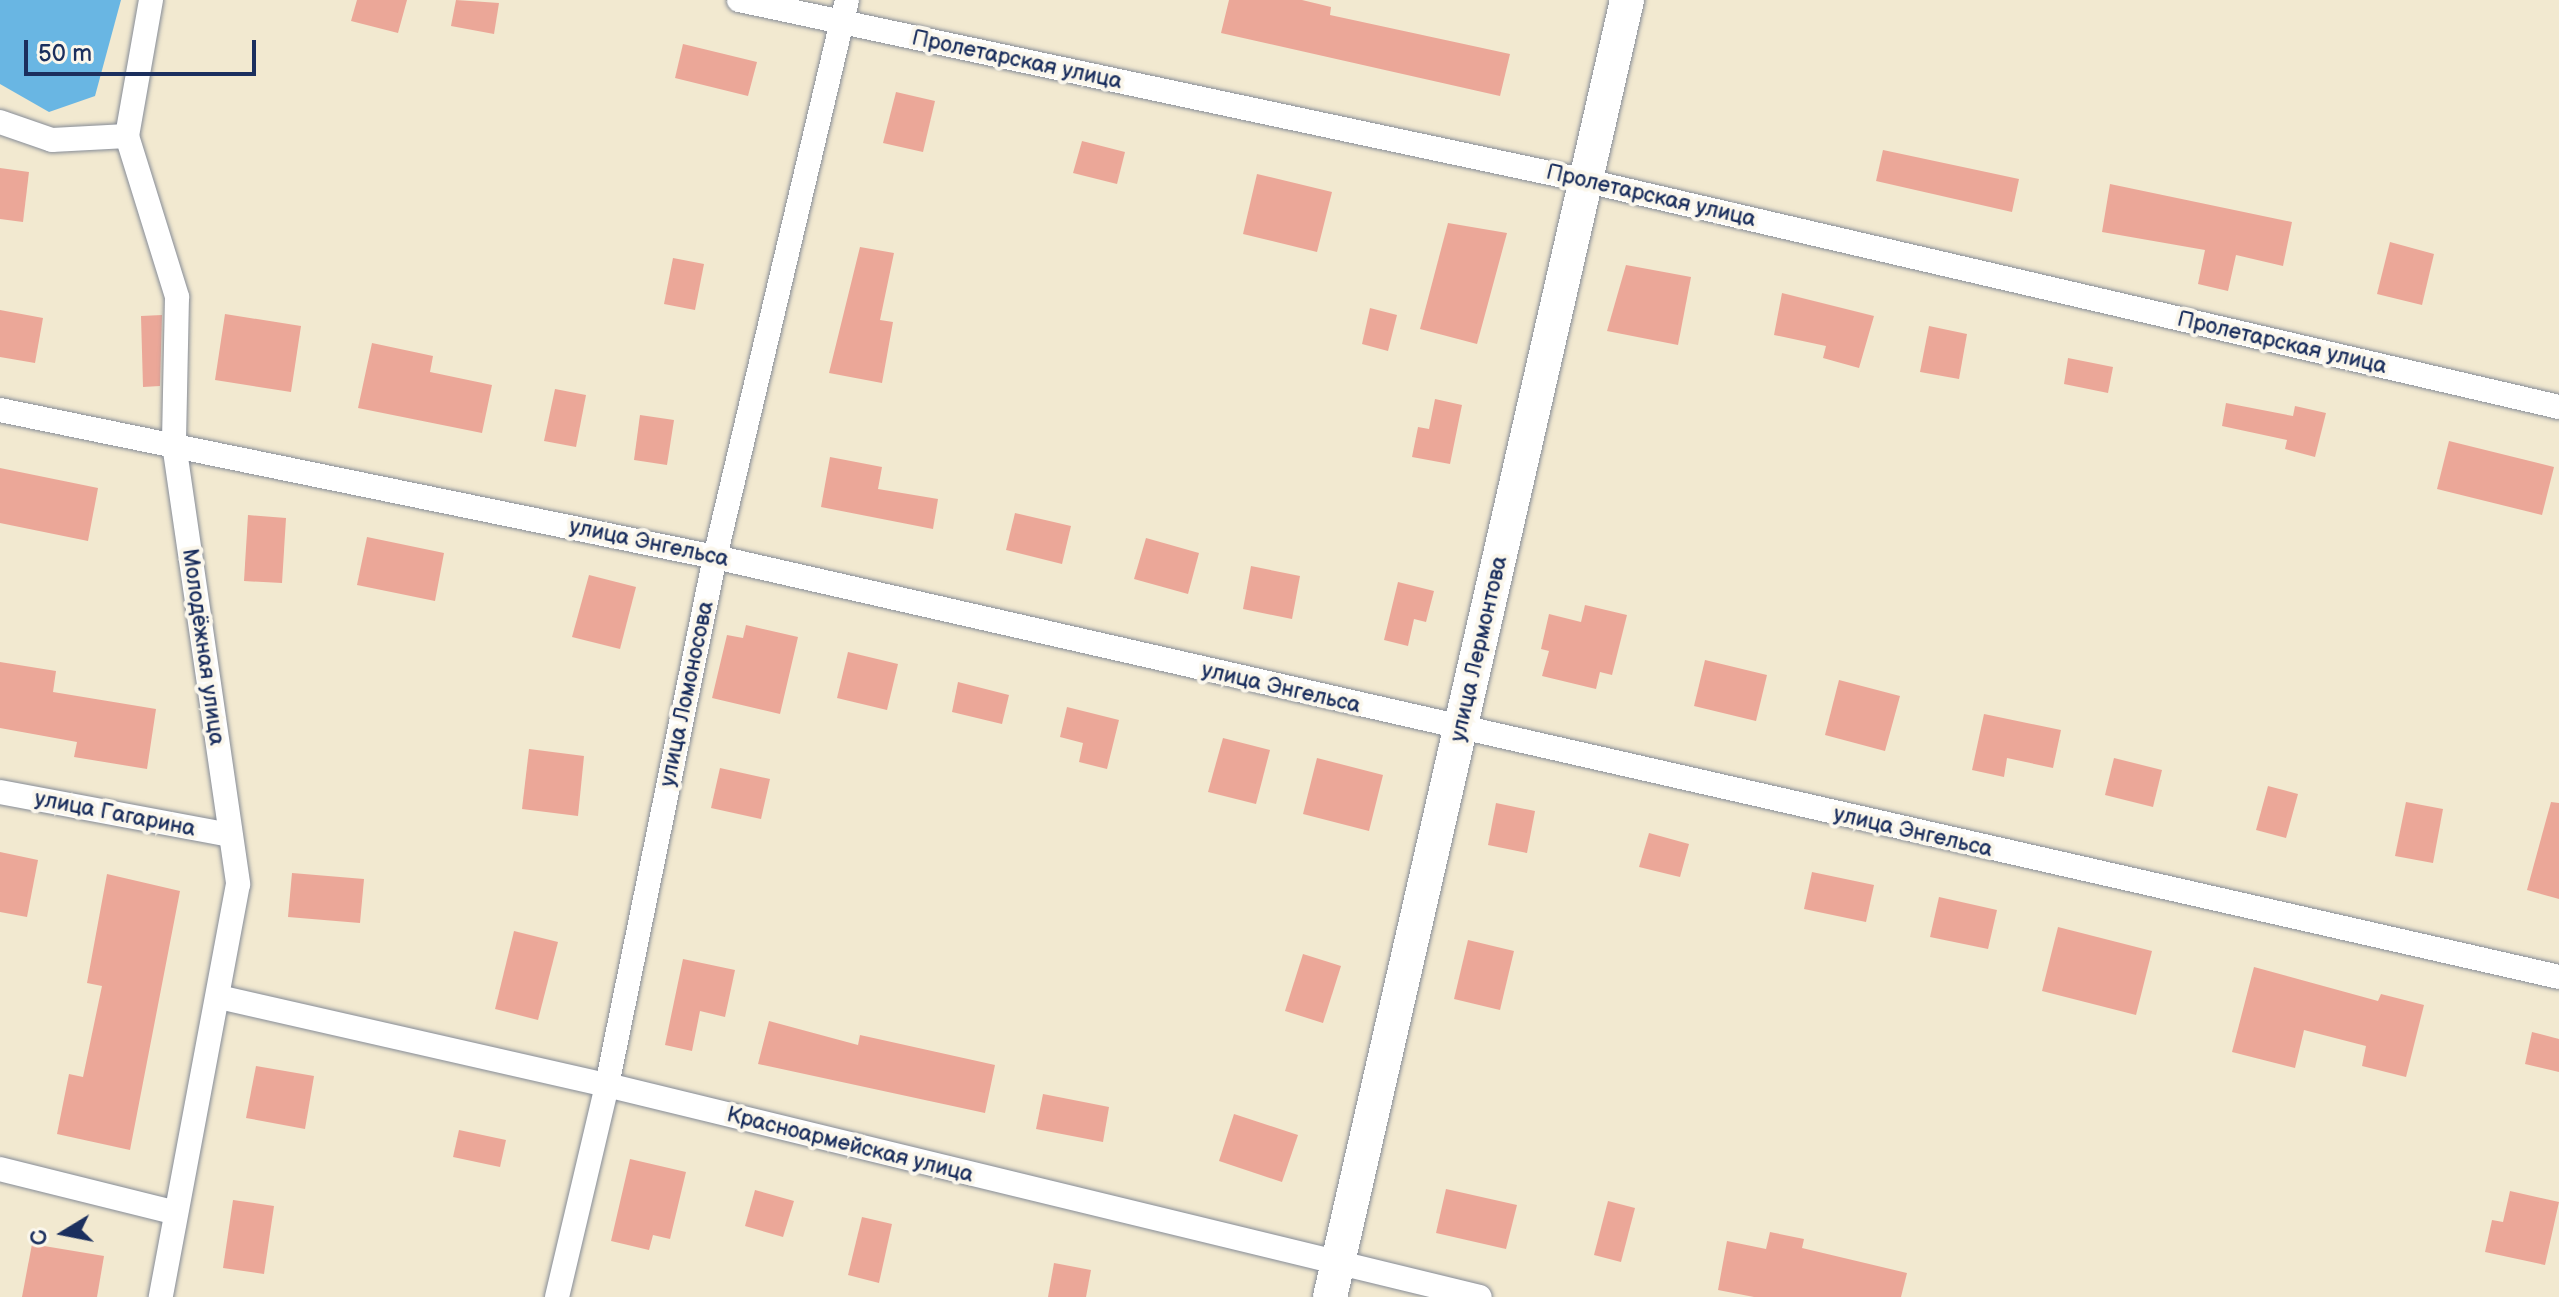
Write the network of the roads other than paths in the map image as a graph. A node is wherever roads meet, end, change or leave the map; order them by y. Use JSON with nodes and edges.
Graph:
{"nodes":[{"id":1,"x":151,"y":0,"type":"edge"},
{"id":2,"x":739,"y":0,"type":"edge"},
{"id":3,"x":1627,"y":0,"type":"edge"},
{"id":4,"x":844,"y":12,"type":"edge"},
{"id":5,"x":0,"y":122,"type":"edge"},
{"id":6,"x":127,"y":136,"type":"junction"},
{"id":7,"x":1587,"y":181,"type":"junction"},
{"id":8,"x":2559,"y":407,"type":"edge"},
{"id":9,"x":0,"y":410,"type":"edge"},
{"id":10,"x":174,"y":444,"type":"junction"},
{"id":11,"x":715,"y":557,"type":"junction"},
{"id":12,"x":1461,"y":730,"type":"junction"},
{"id":13,"x":0,"y":792,"type":"edge"},
{"id":14,"x":229,"y":835,"type":"junction"},
{"id":15,"x":2559,"y":977,"type":"edge"},
{"id":16,"x":219,"y":997,"type":"junction"},
{"id":17,"x":607,"y":1085,"type":"junction"},
{"id":18,"x":0,"y":1169,"type":"edge"},
{"id":19,"x":176,"y":1213,"type":"junction"},
{"id":20,"x":1334,"y":1281,"type":"edge"},
{"id":21,"x":161,"y":1297,"type":"edge"},
{"id":22,"x":557,"y":1297,"type":"edge"},
{"id":23,"x":1480,"y":1297,"type":"edge"}],
"edges":[{"from":1,"to":6,"type":"street","name":"Молодёжная улица"},
{"from":2,"to":4,"type":"street","name":"Пролетарская улица"},
{"from":3,"to":7,"type":"street","name":"улица Лермонтова"},
{"from":4,"to":7,"type":"street","name":"Пролетарская улица"},
{"from":4,"to":11,"type":"street","name":"улица Ломоносова"},
{"from":5,"to":6,"type":"street"},
{"from":6,"to":10,"type":"street","name":"Молодёжная улица"},
{"from":7,"to":8,"type":"street","name":"Пролетарская улица"},
{"from":7,"to":12,"type":"street","name":"улица Лермонтова"},
{"from":9,"to":10,"type":"street","name":"улица Энгельса"},
{"from":10,"to":11,"type":"street","name":"улица Энгельса"},
{"from":10,"to":14,"type":"street","name":"Молодёжная улица"},
{"from":11,"to":12,"type":"street","name":"улица Энгельса"},
{"from":11,"to":17,"type":"street","name":"улица Ломоносова"},
{"from":12,"to":15,"type":"street","name":"улица Энгельса"},
{"from":12,"to":20,"type":"street","name":"улица Лермонтова"},
{"from":13,"to":14,"type":"street","name":"улица Гагарина"},
{"from":14,"to":16,"type":"street","name":"Молодёжная улица"},
{"from":16,"to":17,"type":"street","name":"Красноармейская улица"},
{"from":16,"to":19,"type":"street","name":"Молодёжная улица"},
{"from":17,"to":20,"type":"street","name":"Красноармейская улица"},
{"from":17,"to":22,"type":"street","name":"улица Ломоносова"},
{"from":18,"to":19,"type":"street"},
{"from":19,"to":21,"type":"street","name":"Молодёжная улица"},
{"from":20,"to":23,"type":"street","name":"Красноармейская улица"}]}
